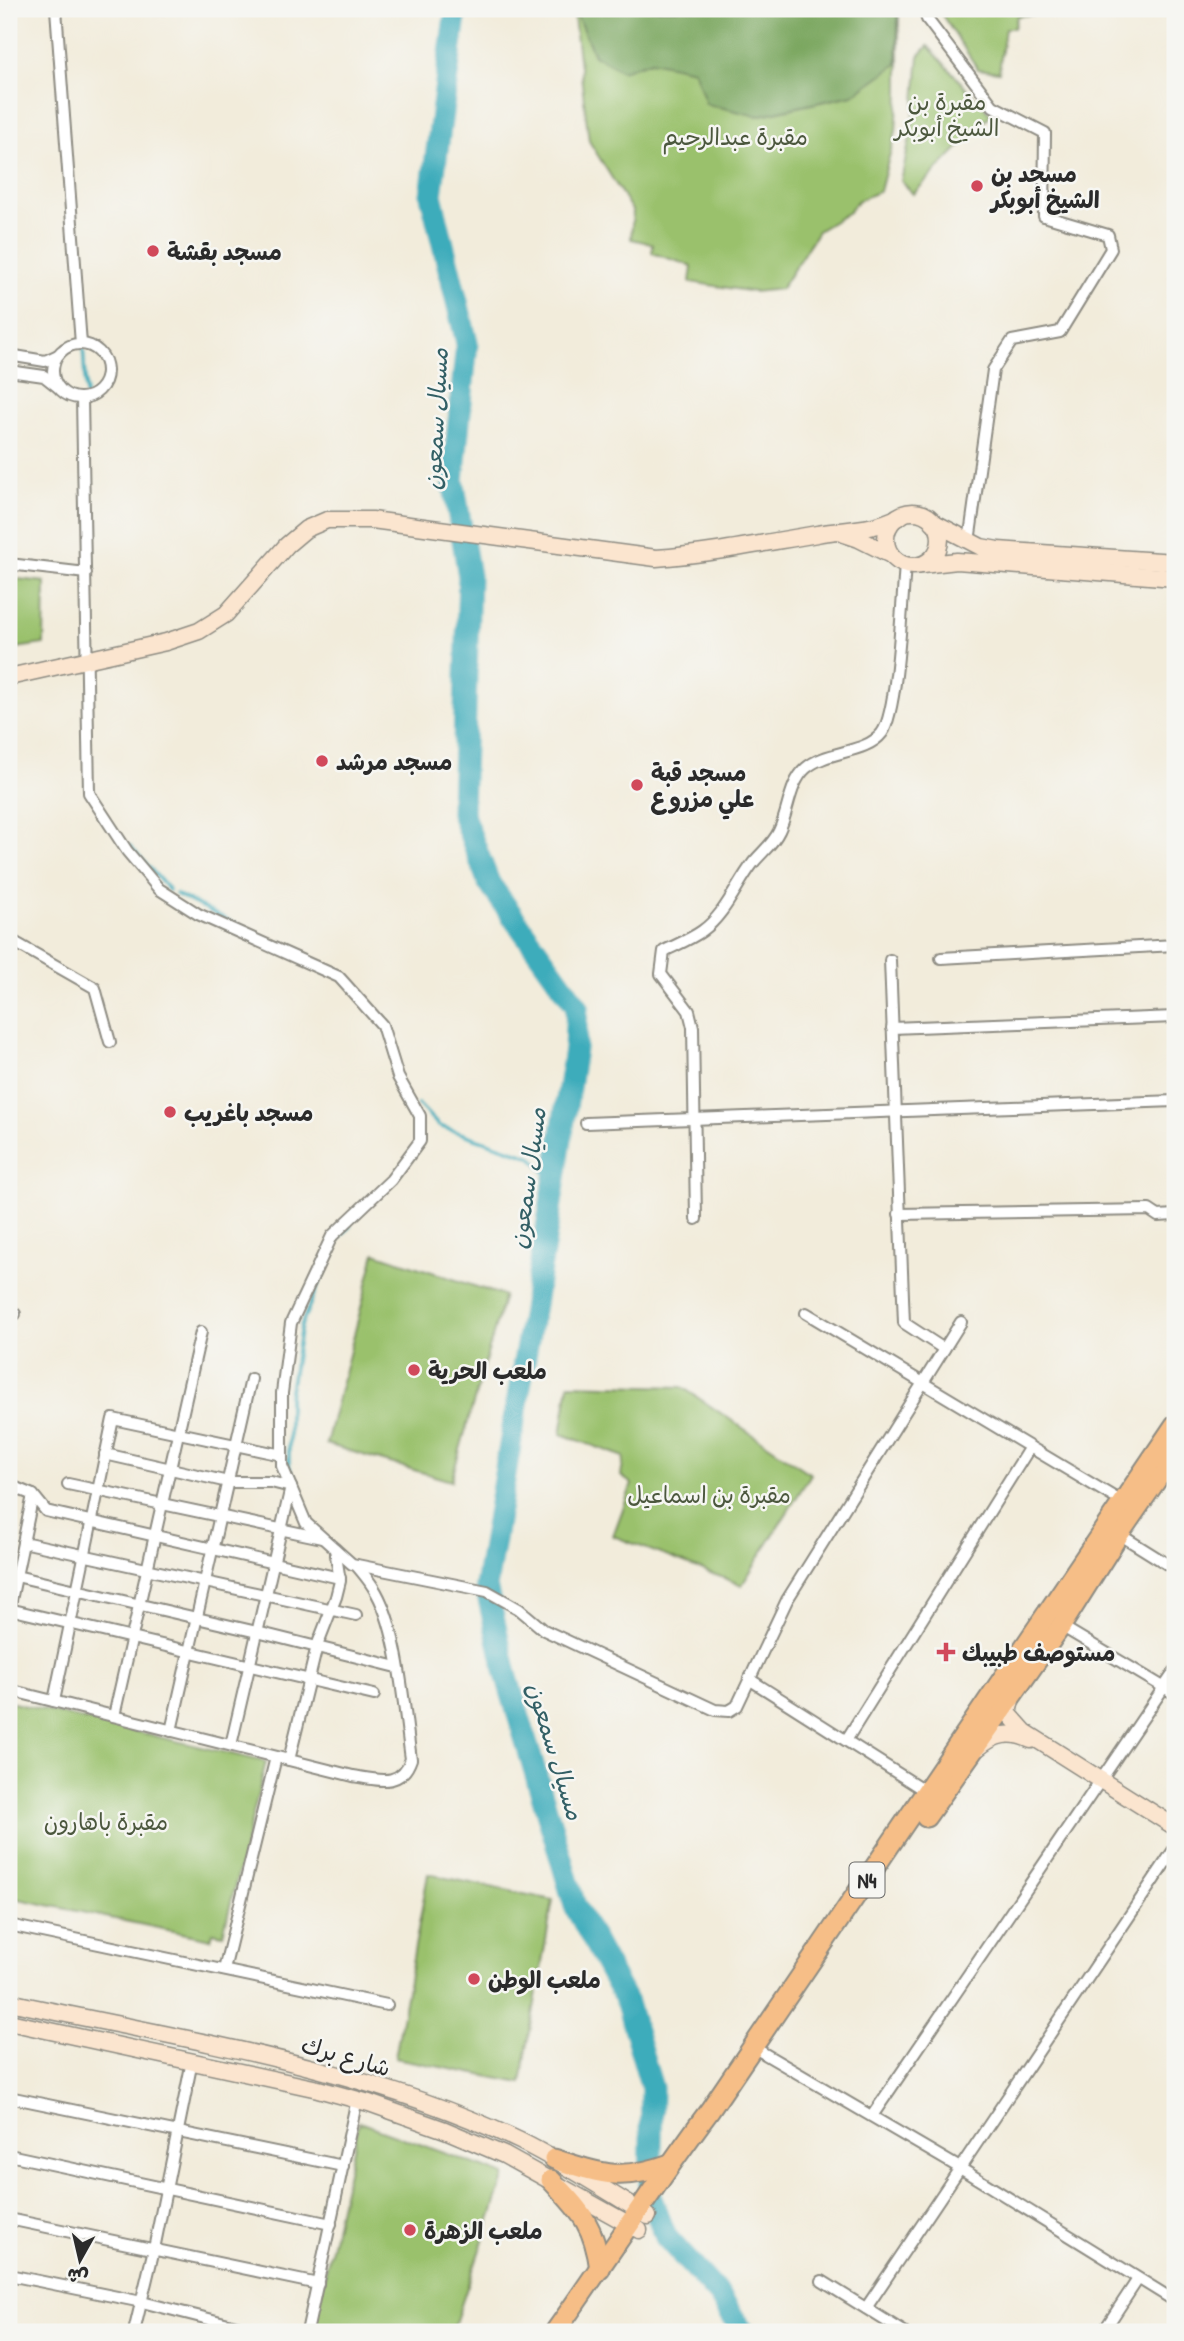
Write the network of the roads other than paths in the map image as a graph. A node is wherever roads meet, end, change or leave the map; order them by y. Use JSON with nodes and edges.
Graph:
{"nodes":[{"id":1,"x":56,"y":9,"type":"edge"},
{"id":2,"x":925,"y":9,"type":"edge"},
{"id":3,"x":81,"y":344,"type":"junction"},
{"id":4,"x":9,"y":355,"type":"edge"},
{"id":5,"x":58,"y":355,"type":"junction"},
{"id":6,"x":9,"y":371,"type":"edge"},
{"id":7,"x":59,"y":388,"type":"junction"},
{"id":8,"x":82,"y":398,"type":"junction"},
{"id":9,"x":901,"y":516,"type":"junction"},
{"id":10,"x":933,"y":522,"type":"junction"},
{"id":11,"x":831,"y":531,"type":"junction"},
{"id":12,"x":969,"y":542,"type":"junction"},
{"id":13,"x":891,"y":555,"type":"junction"},
{"id":14,"x":1175,"y":562,"type":"edge"},
{"id":15,"x":9,"y":564,"type":"edge"},
{"id":16,"x":905,"y":565,"type":"junction"},
{"id":17,"x":922,"y":565,"type":"junction"},
{"id":18,"x":86,"y":573,"type":"junction"},
{"id":19,"x":1175,"y":578,"type":"edge"},
{"id":20,"x":87,"y":659,"type":"junction"},
{"id":21,"x":50,"y":667,"type":"junction"},
{"id":22,"x":9,"y":670,"type":"edge"},
{"id":23,"x":9,"y":677,"type":"edge"},
{"id":24,"x":9,"y":939,"type":"edge"},
{"id":25,"x":1175,"y":945,"type":"edge"},
{"id":26,"x":941,"y":958,"type":"dead end"},
{"id":27,"x":890,"y":960,"type":"dead end"},
{"id":28,"x":1175,"y":1017,"type":"edge"},
{"id":29,"x":892,"y":1028,"type":"junction"},
{"id":30,"x":110,"y":1042,"type":"dead end"},
{"id":31,"x":1175,"y":1101,"type":"edge"},
{"id":32,"x":896,"y":1111,"type":"junction"},
{"id":33,"x":695,"y":1118,"type":"junction"},
{"id":34,"x":586,"y":1123,"type":"dead end"},
{"id":35,"x":899,"y":1214,"type":"junction"},
{"id":36,"x":1175,"y":1215,"type":"edge"},
{"id":37,"x":696,"y":1219,"type":"dead end"},
{"id":38,"x":806,"y":1313,"type":"dead end"},
{"id":39,"x":961,"y":1322,"type":"dead end"},
{"id":40,"x":201,"y":1332,"type":"dead end"},
{"id":41,"x":944,"y":1349,"type":"junction"},
{"id":42,"x":251,"y":1379,"type":"dead end"},
{"id":43,"x":923,"y":1382,"type":"junction"},
{"id":44,"x":178,"y":1433,"type":"junction"},
{"id":45,"x":1173,"y":1440,"type":"edge"},
{"id":46,"x":236,"y":1445,"type":"junction"},
{"id":47,"x":1030,"y":1447,"type":"junction"},
{"id":48,"x":106,"y":1454,"type":"junction"},
{"id":49,"x":282,"y":1455,"type":"junction"},
{"id":50,"x":170,"y":1469,"type":"junction"},
{"id":51,"x":228,"y":1482,"type":"junction"},
{"id":52,"x":68,"y":1483,"type":"dead end"},
{"id":53,"x":9,"y":1485,"type":"edge"},
{"id":54,"x":291,"y":1487,"type":"junction"},
{"id":55,"x":98,"y":1490,"type":"junction"},
{"id":56,"x":33,"y":1494,"type":"junction"},
{"id":57,"x":1122,"y":1502,"type":"junction"},
{"id":58,"x":162,"y":1504,"type":"junction"},
{"id":59,"x":220,"y":1516,"type":"junction"},
{"id":60,"x":91,"y":1522,"type":"junction"},
{"id":61,"x":281,"y":1529,"type":"junction"},
{"id":62,"x":1119,"y":1534,"type":"junction"},
{"id":63,"x":155,"y":1536,"type":"junction"},
{"id":64,"x":323,"y":1538,"type":"junction"},
{"id":65,"x":23,"y":1542,"type":"junction"},
{"id":66,"x":212,"y":1549,"type":"junction"},
{"id":67,"x":335,"y":1549,"type":"junction"},
{"id":68,"x":84,"y":1556,"type":"junction"},
{"id":69,"x":273,"y":1562,"type":"junction"},
{"id":70,"x":356,"y":1565,"type":"junction"},
{"id":71,"x":1175,"y":1569,"type":"edge"},
{"id":72,"x":147,"y":1570,"type":"junction"},
{"id":73,"x":16,"y":1576,"type":"junction"},
{"id":74,"x":340,"y":1578,"type":"junction"},
{"id":75,"x":205,"y":1582,"type":"junction"},
{"id":76,"x":77,"y":1590,"type":"junction"},
{"id":77,"x":265,"y":1595,"type":"junction"},
{"id":78,"x":139,"y":1604,"type":"junction"},
{"id":79,"x":9,"y":1609,"type":"edge"},
{"id":80,"x":330,"y":1609,"type":"junction"},
{"id":81,"x":356,"y":1615,"type":"dead end"},
{"id":82,"x":197,"y":1617,"type":"junction"},
{"id":83,"x":70,"y":1623,"type":"junction"},
{"id":84,"x":1061,"y":1626,"type":"junction"},
{"id":85,"x":257,"y":1632,"type":"junction"},
{"id":86,"x":131,"y":1638,"type":"junction"},
{"id":87,"x":317,"y":1646,"type":"junction"},
{"id":88,"x":189,"y":1651,"type":"junction"},
{"id":89,"x":249,"y":1665,"type":"junction"},
{"id":90,"x":397,"y":1667,"type":"junction"},
{"id":91,"x":1175,"y":1671,"type":"edge"},
{"id":92,"x":309,"y":1679,"type":"junction"},
{"id":93,"x":749,"y":1679,"type":"junction"},
{"id":94,"x":1165,"y":1687,"type":"junction"},
{"id":95,"x":9,"y":1690,"type":"edge"},
{"id":96,"x":1175,"y":1694,"type":"edge"},
{"id":97,"x":374,"y":1695,"type":"dead end"},
{"id":98,"x":1012,"y":1695,"type":"junction"},
{"id":99,"x":54,"y":1701,"type":"junction"},
{"id":100,"x":114,"y":1716,"type":"junction"},
{"id":101,"x":171,"y":1731,"type":"junction"},
{"id":102,"x":847,"y":1739,"type":"junction"},
{"id":103,"x":1040,"y":1743,"type":"junction"},
{"id":104,"x":231,"y":1745,"type":"junction"},
{"id":105,"x":971,"y":1753,"type":"junction"},
{"id":106,"x":276,"y":1756,"type":"junction"},
{"id":107,"x":289,"y":1760,"type":"junction"},
{"id":108,"x":1100,"y":1781,"type":"junction"},
{"id":109,"x":927,"y":1792,"type":"junction"},
{"id":110,"x":1175,"y":1827,"type":"edge"},
{"id":111,"x":1175,"y":1848,"type":"edge"},
{"id":112,"x":9,"y":1926,"type":"edge"},
{"id":113,"x":224,"y":1970,"type":"junction"},
{"id":114,"x":9,"y":2003,"type":"edge"},
{"id":115,"x":387,"y":2005,"type":"dead end"},
{"id":116,"x":9,"y":2022,"type":"edge"},
{"id":117,"x":757,"y":2049,"type":"junction"},
{"id":118,"x":192,"y":2061,"type":"junction"},
{"id":119,"x":9,"y":2097,"type":"edge"},
{"id":120,"x":356,"y":2099,"type":"junction"},
{"id":121,"x":872,"y":2116,"type":"junction"},
{"id":122,"x":178,"y":2132,"type":"junction"},
{"id":123,"x":9,"y":2155,"type":"edge"},
{"id":124,"x":554,"y":2159,"type":"junction"},
{"id":125,"x":670,"y":2164,"type":"junction"},
{"id":126,"x":343,"y":2166,"type":"junction"},
{"id":127,"x":960,"y":2168,"type":"junction"},
{"id":128,"x":551,"y":2180,"type":"junction"},
{"id":129,"x":167,"y":2189,"type":"junction"},
{"id":130,"x":9,"y":2219,"type":"edge"},
{"id":131,"x":639,"y":2220,"type":"junction"},
{"id":132,"x":331,"y":2224,"type":"junction"},
{"id":133,"x":154,"y":2249,"type":"junction"},
{"id":134,"x":600,"y":2269,"type":"junction"},
{"id":135,"x":9,"y":2275,"type":"edge"},
{"id":136,"x":1138,"y":2278,"type":"junction"},
{"id":137,"x":822,"y":2281,"type":"dead end"},
{"id":138,"x":318,"y":2284,"type":"junction"},
{"id":139,"x":1175,"y":2301,"type":"edge"},
{"id":140,"x":142,"y":2302,"type":"junction"},
{"id":141,"x":866,"y":2308,"type":"junction"},
{"id":142,"x":134,"y":2332,"type":"edge"},
{"id":143,"x":260,"y":2332,"type":"edge"},
{"id":144,"x":307,"y":2332,"type":"edge"},
{"id":145,"x":555,"y":2332,"type":"edge"},
{"id":146,"x":568,"y":2332,"type":"edge"},
{"id":147,"x":904,"y":2332,"type":"edge"},
{"id":148,"x":1103,"y":2332,"type":"edge"}],
"edges":[{"from":1,"to":3,"type":"street"},
{"from":2,"to":12,"type":"street"},
{"from":3,"to":5,"type":"street"},
{"from":3,"to":8,"type":"street"},
{"from":4,"to":5,"type":"street"},
{"from":5,"to":7,"type":"street"},
{"from":6,"to":7,"type":"street"},
{"from":7,"to":8,"type":"street"},
{"from":8,"to":18,"type":"street"},
{"from":9,"to":10,"type":"main road"},
{"from":9,"to":11,"type":"main road"},
{"from":9,"to":13,"type":"main road"},
{"from":10,"to":12,"type":"main road"},
{"from":10,"to":17,"type":"main road"},
{"from":11,"to":13,"type":"main road"},
{"from":11,"to":20,"type":"main road"},
{"from":12,"to":14,"type":"main road"},
{"from":13,"to":16,"type":"main road"},
{"from":15,"to":18,"type":"street"},
{"from":16,"to":17,"type":"main road"},
{"from":16,"to":33,"type":"street"},
{"from":17,"to":19,"type":"main road"},
{"from":18,"to":20,"type":"street"},
{"from":20,"to":21,"type":"main road"},
{"from":20,"to":49,"type":"street"},
{"from":21,"to":22,"type":"main road"},
{"from":21,"to":23,"type":"main road"},
{"from":24,"to":30,"type":"street"},
{"from":25,"to":26,"type":"street"},
{"from":27,"to":29,"type":"street"},
{"from":28,"to":29,"type":"street"},
{"from":29,"to":32,"type":"street"},
{"from":31,"to":32,"type":"street"},
{"from":32,"to":33,"type":"street"},
{"from":32,"to":35,"type":"street"},
{"from":33,"to":34,"type":"street"},
{"from":33,"to":37,"type":"street"},
{"from":35,"to":36,"type":"street"},
{"from":35,"to":41,"type":"street"},
{"from":38,"to":43,"type":"street"},
{"from":39,"to":41,"type":"street"},
{"from":40,"to":44,"type":"street"},
{"from":41,"to":43,"type":"street"},
{"from":42,"to":46,"type":"street"},
{"from":43,"to":47,"type":"street"},
{"from":43,"to":93,"type":"street"},
{"from":44,"to":46,"type":"street"},
{"from":44,"to":48,"type":"street"},
{"from":44,"to":50,"type":"street"},
{"from":45,"to":57,"type":"highway","number":"N4"},
{"from":45,"to":62,"type":"highway","number":"N4"},
{"from":46,"to":49,"type":"street"},
{"from":46,"to":51,"type":"street"},
{"from":47,"to":57,"type":"street"},
{"from":47,"to":102,"type":"street"},
{"from":48,"to":50,"type":"street"},
{"from":48,"to":55,"type":"street"},
{"from":49,"to":54,"type":"street"},
{"from":50,"to":51,"type":"street"},
{"from":50,"to":58,"type":"street"},
{"from":51,"to":54,"type":"street"},
{"from":51,"to":59,"type":"street"},
{"from":52,"to":55,"type":"street"},
{"from":53,"to":56,"type":"street"},
{"from":54,"to":61,"type":"street"},
{"from":54,"to":64,"type":"street"},
{"from":55,"to":58,"type":"street"},
{"from":55,"to":60,"type":"street"},
{"from":56,"to":60,"type":"street"},
{"from":56,"to":65,"type":"street"},
{"from":57,"to":109,"type":"highway","number":"N4"},
{"from":58,"to":59,"type":"street"},
{"from":58,"to":63,"type":"street"},
{"from":59,"to":61,"type":"street"},
{"from":59,"to":66,"type":"street"},
{"from":60,"to":63,"type":"street"},
{"from":60,"to":68,"type":"street"},
{"from":61,"to":64,"type":"street"},
{"from":61,"to":69,"type":"street"},
{"from":62,"to":71,"type":"street"},
{"from":62,"to":84,"type":"highway","number":"N4"},
{"from":63,"to":66,"type":"street"},
{"from":63,"to":72,"type":"street"},
{"from":64,"to":67,"type":"street"},
{"from":65,"to":68,"type":"street"},
{"from":65,"to":73,"type":"street"},
{"from":66,"to":69,"type":"street"},
{"from":66,"to":75,"type":"street"},
{"from":67,"to":70,"type":"street"},
{"from":67,"to":74,"type":"street"},
{"from":68,"to":72,"type":"street"},
{"from":68,"to":76,"type":"street"},
{"from":69,"to":74,"type":"street"},
{"from":69,"to":77,"type":"street"},
{"from":70,"to":90,"type":"street"},
{"from":70,"to":93,"type":"street"},
{"from":72,"to":75,"type":"street"},
{"from":72,"to":78,"type":"street"},
{"from":73,"to":76,"type":"street"},
{"from":73,"to":79,"type":"street"},
{"from":74,"to":80,"type":"street"},
{"from":75,"to":77,"type":"street"},
{"from":75,"to":82,"type":"street"},
{"from":76,"to":78,"type":"street"},
{"from":76,"to":83,"type":"street"},
{"from":77,"to":80,"type":"street"},
{"from":77,"to":85,"type":"street"},
{"from":78,"to":82,"type":"street"},
{"from":78,"to":86,"type":"street"},
{"from":79,"to":83,"type":"street"},
{"from":80,"to":81,"type":"street"},
{"from":80,"to":87,"type":"street"},
{"from":82,"to":85,"type":"street"},
{"from":82,"to":88,"type":"street"},
{"from":83,"to":86,"type":"street"},
{"from":83,"to":99,"type":"street"},
{"from":84,"to":94,"type":"street"},
{"from":84,"to":98,"type":"highway","number":"N4"},
{"from":85,"to":87,"type":"street"},
{"from":85,"to":89,"type":"street"},
{"from":86,"to":88,"type":"street"},
{"from":86,"to":100,"type":"street"},
{"from":87,"to":90,"type":"street"},
{"from":87,"to":92,"type":"street"},
{"from":88,"to":89,"type":"street"},
{"from":88,"to":101,"type":"street"},
{"from":89,"to":92,"type":"street"},
{"from":89,"to":104,"type":"street"},
{"from":90,"to":107,"type":"street"},
{"from":91,"to":94,"type":"street"},
{"from":92,"to":97,"type":"street"},
{"from":92,"to":107,"type":"street"},
{"from":93,"to":102,"type":"street"},
{"from":94,"to":96,"type":"street"},
{"from":94,"to":108,"type":"street"},
{"from":95,"to":99,"type":"street"},
{"from":98,"to":103,"type":"main road"},
{"from":98,"to":105,"type":"highway","number":"N4"},
{"from":99,"to":100,"type":"street"},
{"from":100,"to":101,"type":"street"},
{"from":101,"to":104,"type":"street"},
{"from":102,"to":109,"type":"street"},
{"from":103,"to":105,"type":"main road"},
{"from":103,"to":108,"type":"main road"},
{"from":104,"to":106,"type":"street"},
{"from":105,"to":117,"type":"highway","number":"N4"},
{"from":106,"to":107,"type":"street"},
{"from":106,"to":113,"type":"street"},
{"from":108,"to":110,"type":"main road"},
{"from":108,"to":121,"type":"street"},
{"from":109,"to":117,"type":"highway","number":"N4"},
{"from":111,"to":127,"type":"street"},
{"from":112,"to":113,"type":"street"},
{"from":113,"to":115,"type":"street"},
{"from":114,"to":124,"type":"main road","name":"شارع برك"},
{"from":116,"to":118,"type":"main road","name":"شارع برك"},
{"from":117,"to":121,"type":"street"},
{"from":117,"to":125,"type":"highway","number":"N4"},
{"from":117,"to":131,"type":"highway","number":"N4"},
{"from":118,"to":120,"type":"main road","name":"شارع برك"},
{"from":118,"to":122,"type":"street"},
{"from":119,"to":122,"type":"street"},
{"from":120,"to":126,"type":"street"},
{"from":120,"to":128,"type":"main road","name":"شارع برك"},
{"from":121,"to":127,"type":"street"},
{"from":122,"to":126,"type":"street"},
{"from":122,"to":129,"type":"street"},
{"from":123,"to":129,"type":"street"},
{"from":124,"to":125,"type":"highway"},
{"from":124,"to":131,"type":"main road","name":"شارع برك"},
{"from":125,"to":131,"type":"highway","number":"N4"},
{"from":126,"to":132,"type":"street"},
{"from":127,"to":136,"type":"street"},
{"from":127,"to":141,"type":"street"},
{"from":128,"to":131,"type":"main road","name":"شارع برك"},
{"from":128,"to":134,"type":"highway"},
{"from":129,"to":132,"type":"street"},
{"from":129,"to":133,"type":"street"},
{"from":130,"to":133,"type":"street"},
{"from":131,"to":134,"type":"highway","number":"N4"},
{"from":131,"to":146,"type":"highway","number":"N4"},
{"from":132,"to":138,"type":"street"},
{"from":133,"to":138,"type":"street"},
{"from":133,"to":140,"type":"street"},
{"from":134,"to":145,"type":"highway","number":"N4"},
{"from":135,"to":140,"type":"street"},
{"from":136,"to":139,"type":"street"},
{"from":136,"to":148,"type":"street"},
{"from":137,"to":141,"type":"street"},
{"from":138,"to":144,"type":"street"},
{"from":140,"to":142,"type":"street"},
{"from":140,"to":143,"type":"street"},
{"from":141,"to":147,"type":"street"}]}
